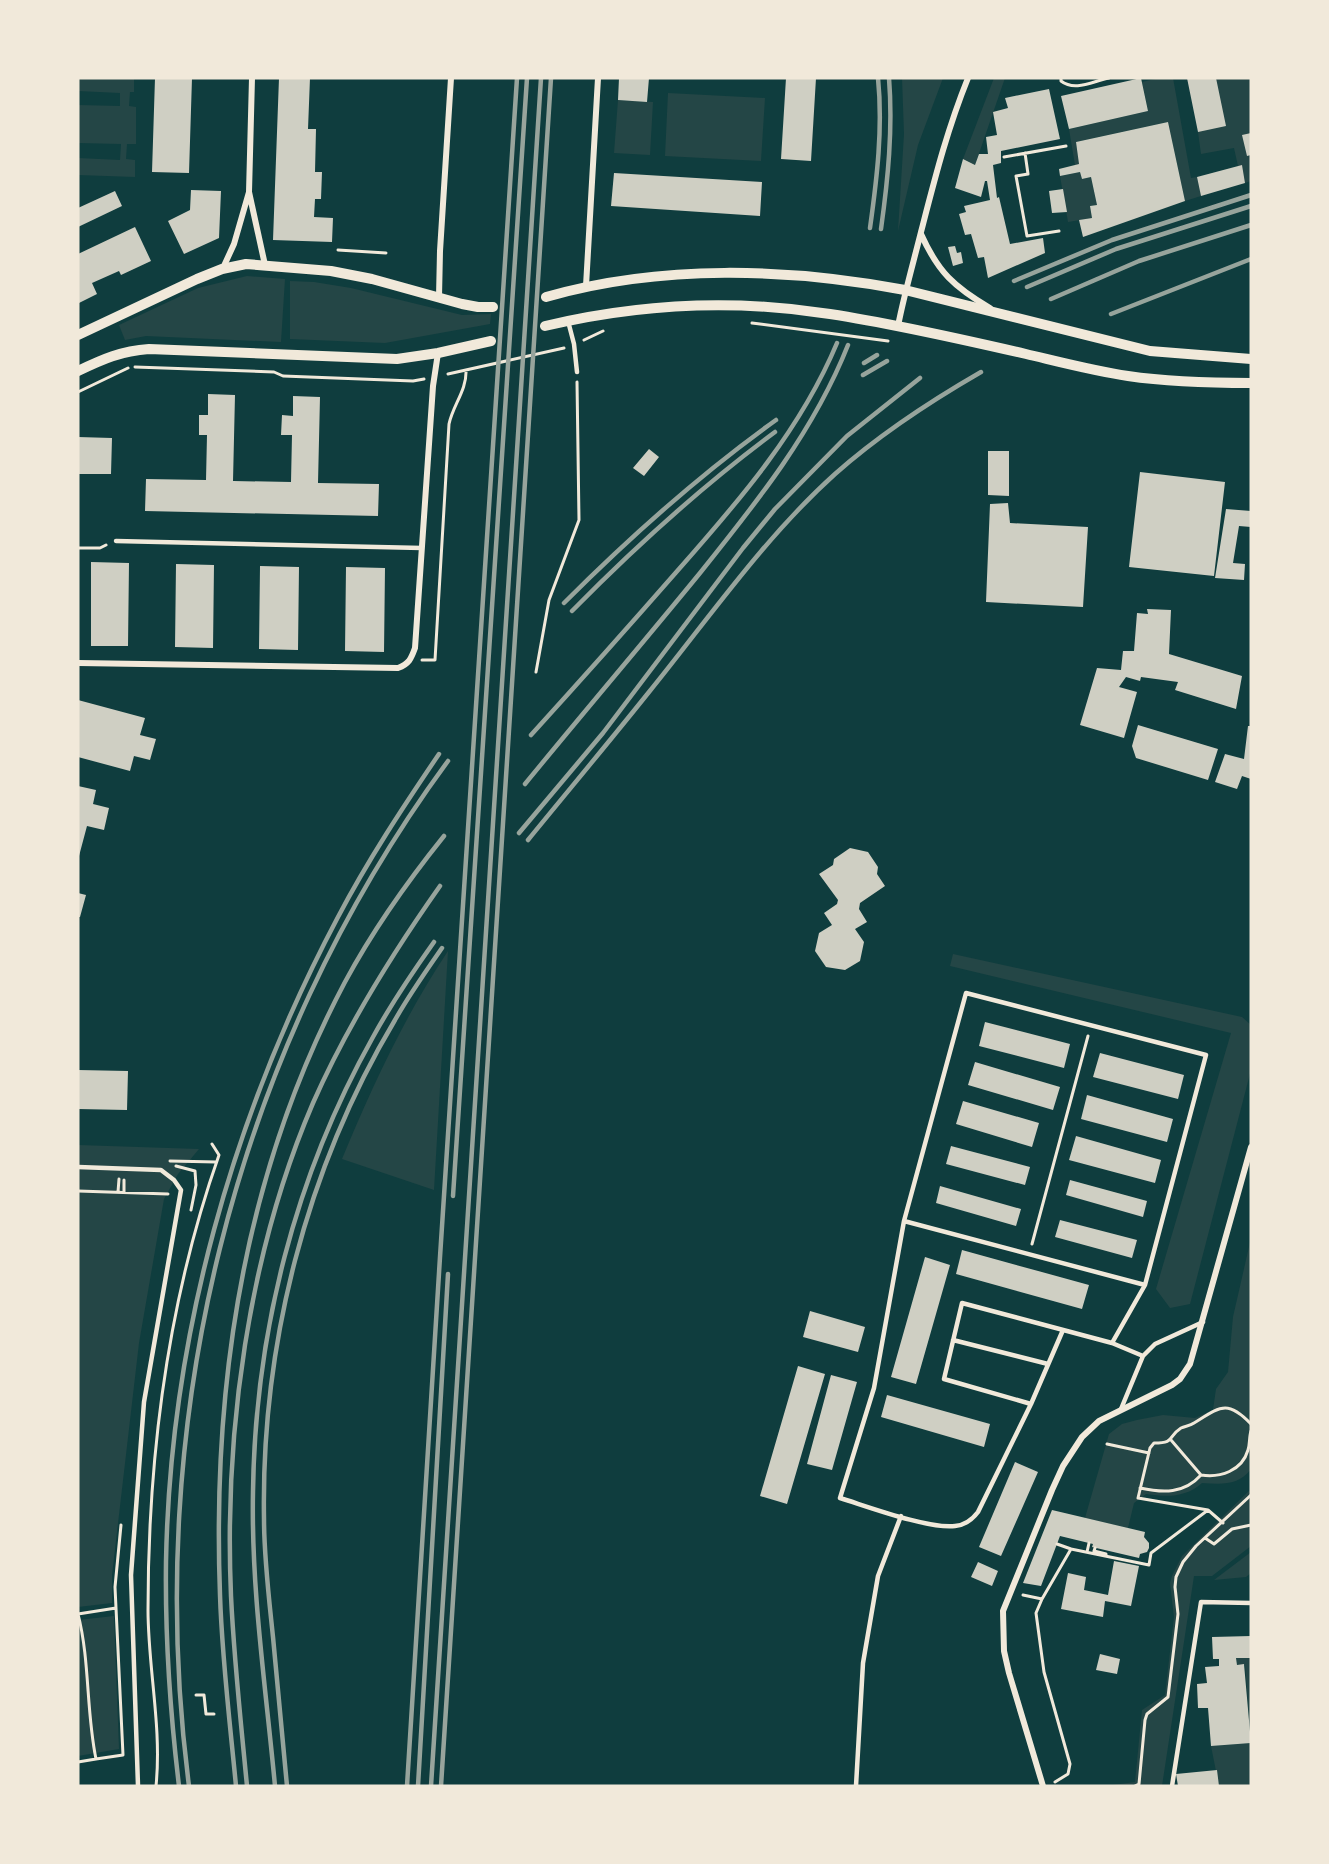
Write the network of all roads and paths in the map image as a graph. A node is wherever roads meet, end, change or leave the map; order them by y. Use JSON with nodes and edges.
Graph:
{"nodes":[{"id":1,"x":252,"y":78,"type":"edge"},
{"id":2,"x":451,"y":78,"type":"edge"},
{"id":3,"x":598,"y":78,"type":"edge"},
{"id":4,"x":968,"y":78,"type":"edge"},
{"id":5,"x":1061,"y":78,"type":"edge"},
{"id":6,"x":1108,"y":78,"type":"edge"},
{"id":7,"x":1066,"y":146,"type":"dead end"},
{"id":8,"x":1025,"y":153,"type":"junction"},
{"id":9,"x":1004,"y":157,"type":"dead end"},
{"id":10,"x":249,"y":192,"type":"junction"},
{"id":11,"x":1059,"y":231,"type":"dead end"},
{"id":12,"x":921,"y":233,"type":"junction"},
{"id":13,"x":338,"y":250,"type":"dead end"},
{"id":14,"x":386,"y":253,"type":"dead end"},
{"id":15,"x":265,"y":265,"type":"junction"},
{"id":16,"x":222,"y":269,"type":"junction"},
{"id":17,"x":586,"y":286,"type":"junction"},
{"id":18,"x":905,"y":290,"type":"junction"},
{"id":19,"x":439,"y":297,"type":"junction"},
{"id":20,"x":546,"y":297,"type":"dead end"},
{"id":21,"x":493,"y":307,"type":"dead end"},
{"id":22,"x":1004,"y":315,"type":"junction"},
{"id":23,"x":568,"y":321,"type":"junction"},
{"id":24,"x":747,"y":322,"type":"dead end"},
{"id":25,"x":545,"y":326,"type":"dead end"},
{"id":26,"x":897,"y":326,"type":"junction"},
{"id":27,"x":611,"y":328,"type":"dead end"},
{"id":28,"x":78,"y":335,"type":"edge"},
{"id":29,"x":859,"y":336,"type":"dead end"},
{"id":30,"x":491,"y":341,"type":"dead end"},
{"id":31,"x":574,"y":344,"type":"junction"},
{"id":32,"x":438,"y":353,"type":"junction"},
{"id":33,"x":1251,"y":359,"type":"edge"},
{"id":34,"x":466,"y":369,"type":"junction"},
{"id":35,"x":78,"y":371,"type":"edge"},
{"id":36,"x":577,"y":372,"type":"joint"},
{"id":37,"x":451,"y":373,"type":"dead end"},
{"id":38,"x":413,"y":381,"type":"dead end"},
{"id":39,"x":1251,"y":382,"type":"edge"},
{"id":40,"x":78,"y":392,"type":"edge"},
{"id":41,"x":116,"y":540,"type":"joint"},
{"id":42,"x":78,"y":548,"type":"edge"},
{"id":43,"x":422,"y":548,"type":"junction"},
{"id":44,"x":435,"y":660,"type":"dead end"},
{"id":45,"x":78,"y":663,"type":"edge"},
{"id":46,"x":536,"y":672,"type":"dead end"},
{"id":47,"x":1091,"y":1025,"type":"junction"},
{"id":48,"x":212,"y":1144,"type":"dead end"},
{"id":49,"x":1251,"y":1147,"type":"edge"},
{"id":50,"x":78,"y":1167,"type":"edge"},
{"id":51,"x":196,"y":1185,"type":"dead end"},
{"id":52,"x":189,"y":1219,"type":"dead end"},
{"id":53,"x":904,"y":1221,"type":"junction"},
{"id":54,"x":1029,"y":1254,"type":"junction"},
{"id":55,"x":1145,"y":1285,"type":"junction"},
{"id":56,"x":1203,"y":1322,"type":"junction"},
{"id":57,"x":1063,"y":1330,"type":"junction"},
{"id":58,"x":953,"y":1340,"type":"junction"},
{"id":59,"x":1112,"y":1343,"type":"junction"},
{"id":60,"x":1143,"y":1356,"type":"junction"},
{"id":61,"x":1048,"y":1364,"type":"junction"},
{"id":62,"x":1031,"y":1404,"type":"junction"},
{"id":63,"x":1121,"y":1410,"type":"junction"},
{"id":64,"x":1251,"y":1424,"type":"edge"},
{"id":65,"x":1251,"y":1431,"type":"edge"},
{"id":66,"x":1171,"y":1440,"type":"junction"},
{"id":67,"x":1107,"y":1444,"type":"dead end"},
{"id":68,"x":1149,"y":1453,"type":"junction"},
{"id":69,"x":1201,"y":1475,"type":"junction"},
{"id":70,"x":1140,"y":1488,"type":"junction"},
{"id":71,"x":1251,"y":1495,"type":"edge"},
{"id":72,"x":1208,"y":1510,"type":"junction"},
{"id":73,"x":901,"y":1516,"type":"junction"},
{"id":74,"x":1222,"y":1523,"type":"junction"},
{"id":75,"x":1251,"y":1525,"type":"edge"},
{"id":76,"x":1205,"y":1538,"type":"junction"},
{"id":77,"x":1089,"y":1543,"type":"dead end"},
{"id":78,"x":1057,"y":1544,"type":"dead end"},
{"id":79,"x":1095,"y":1548,"type":"dead end"},
{"id":80,"x":1071,"y":1549,"type":"junction"},
{"id":81,"x":1087,"y":1552,"type":"junction"},
{"id":82,"x":1106,"y":1556,"type":"junction"},
{"id":83,"x":1010,"y":1593,"type":"junction"},
{"id":84,"x":1042,"y":1599,"type":"junction"},
{"id":85,"x":1251,"y":1602,"type":"edge"},
{"id":86,"x":116,"y":1608,"type":"dead end"},
{"id":87,"x":78,"y":1614,"type":"edge"},
{"id":88,"x":196,"y":1695,"type":"dead end"},
{"id":89,"x":214,"y":1714,"type":"dead end"},
{"id":90,"x":123,"y":1755,"type":"dead end"},
{"id":91,"x":96,"y":1759,"type":"junction"},
{"id":92,"x":78,"y":1762,"type":"edge"},
{"id":93,"x":1053,"y":1783,"type":"dead end"},
{"id":94,"x":138,"y":1786,"type":"edge"},
{"id":95,"x":156,"y":1786,"type":"edge"},
{"id":96,"x":855,"y":1786,"type":"edge"},
{"id":97,"x":1043,"y":1786,"type":"edge"},
{"id":98,"x":1135,"y":1786,"type":"edge"},
{"id":99,"x":1172,"y":1786,"type":"edge"}],
"edges":[{"from":1,"to":10,"type":"street"},
{"from":2,"to":19,"type":"street"},
{"from":3,"to":17,"type":"street"},
{"from":4,"to":12,"type":"street"},
{"from":5,"to":6,"type":"path"},
{"from":7,"to":8,"type":"path"},
{"from":8,"to":9,"type":"path"},
{"from":8,"to":11,"type":"path"},
{"from":10,"to":15,"type":"street"},
{"from":10,"to":16,"type":"street"},
{"from":12,"to":18,"type":"street"},
{"from":12,"to":22,"type":"street"},
{"from":13,"to":14,"type":"path"},
{"from":15,"to":16,"type":"street"},
{"from":15,"to":19,"type":"street"},
{"from":16,"to":28,"type":"street"},
{"from":17,"to":18,"type":"street"},
{"from":17,"to":20,"type":"street"},
{"from":18,"to":22,"type":"street"},
{"from":18,"to":26,"type":"street"},
{"from":19,"to":21,"type":"street"},
{"from":22,"to":33,"type":"street"},
{"from":23,"to":25,"type":"street"},
{"from":23,"to":26,"type":"street"},
{"from":23,"to":31,"type":"lane"},
{"from":24,"to":29,"type":"path"},
{"from":26,"to":39,"type":"street"},
{"from":27,"to":31,"type":"path"},
{"from":30,"to":32,"type":"street"},
{"from":31,"to":34,"type":"path"},
{"from":31,"to":36,"type":"lane"},
{"from":32,"to":35,"type":"street"},
{"from":32,"to":43,"type":"street"},
{"from":34,"to":37,"type":"path"},
{"from":34,"to":44,"type":"path"},
{"from":36,"to":46,"type":"path"},
{"from":38,"to":40,"type":"path"},
{"from":41,"to":42,"type":"path"},
{"from":41,"to":43,"type":"lane"},
{"from":43,"to":45,"type":"street"},
{"from":47,"to":53,"type":"lane"},
{"from":47,"to":54,"type":"path"},
{"from":47,"to":55,"type":"lane"},
{"from":48,"to":95,"type":"path"},
{"from":49,"to":56,"type":"street"},
{"from":50,"to":94,"type":"lane"},
{"from":51,"to":52,"type":"path"},
{"from":53,"to":54,"type":"lane"},
{"from":53,"to":73,"type":"lane"},
{"from":54,"to":55,"type":"lane"},
{"from":55,"to":59,"type":"lane"},
{"from":56,"to":60,"type":"lane"},
{"from":56,"to":63,"type":"street"},
{"from":57,"to":58,"type":"lane"},
{"from":57,"to":59,"type":"lane"},
{"from":57,"to":61,"type":"lane"},
{"from":58,"to":61,"type":"lane"},
{"from":58,"to":62,"type":"lane"},
{"from":59,"to":60,"type":"lane"},
{"from":60,"to":63,"type":"lane"},
{"from":61,"to":62,"type":"lane"},
{"from":62,"to":73,"type":"lane"},
{"from":63,"to":83,"type":"street"},
{"from":64,"to":66,"type":"path"},
{"from":65,"to":69,"type":"path"},
{"from":66,"to":68,"type":"path"},
{"from":66,"to":69,"type":"path"},
{"from":67,"to":68,"type":"path"},
{"from":68,"to":70,"type":"path"},
{"from":69,"to":70,"type":"path"},
{"from":70,"to":72,"type":"path"},
{"from":71,"to":74,"type":"path"},
{"from":72,"to":74,"type":"path"},
{"from":72,"to":82,"type":"path"},
{"from":73,"to":96,"type":"lane"},
{"from":74,"to":76,"type":"path"},
{"from":75,"to":76,"type":"path"},
{"from":76,"to":98,"type":"path"},
{"from":77,"to":81,"type":"path"},
{"from":78,"to":80,"type":"path"},
{"from":79,"to":82,"type":"path"},
{"from":80,"to":81,"type":"path"},
{"from":80,"to":84,"type":"path"},
{"from":81,"to":82,"type":"path"},
{"from":83,"to":84,"type":"path"},
{"from":83,"to":97,"type":"street"},
{"from":84,"to":93,"type":"path"},
{"from":85,"to":99,"type":"lane"},
{"from":86,"to":87,"type":"path"},
{"from":87,"to":91,"type":"path"},
{"from":88,"to":89,"type":"path"},
{"from":90,"to":91,"type":"path"},
{"from":91,"to":92,"type":"path"}]}
